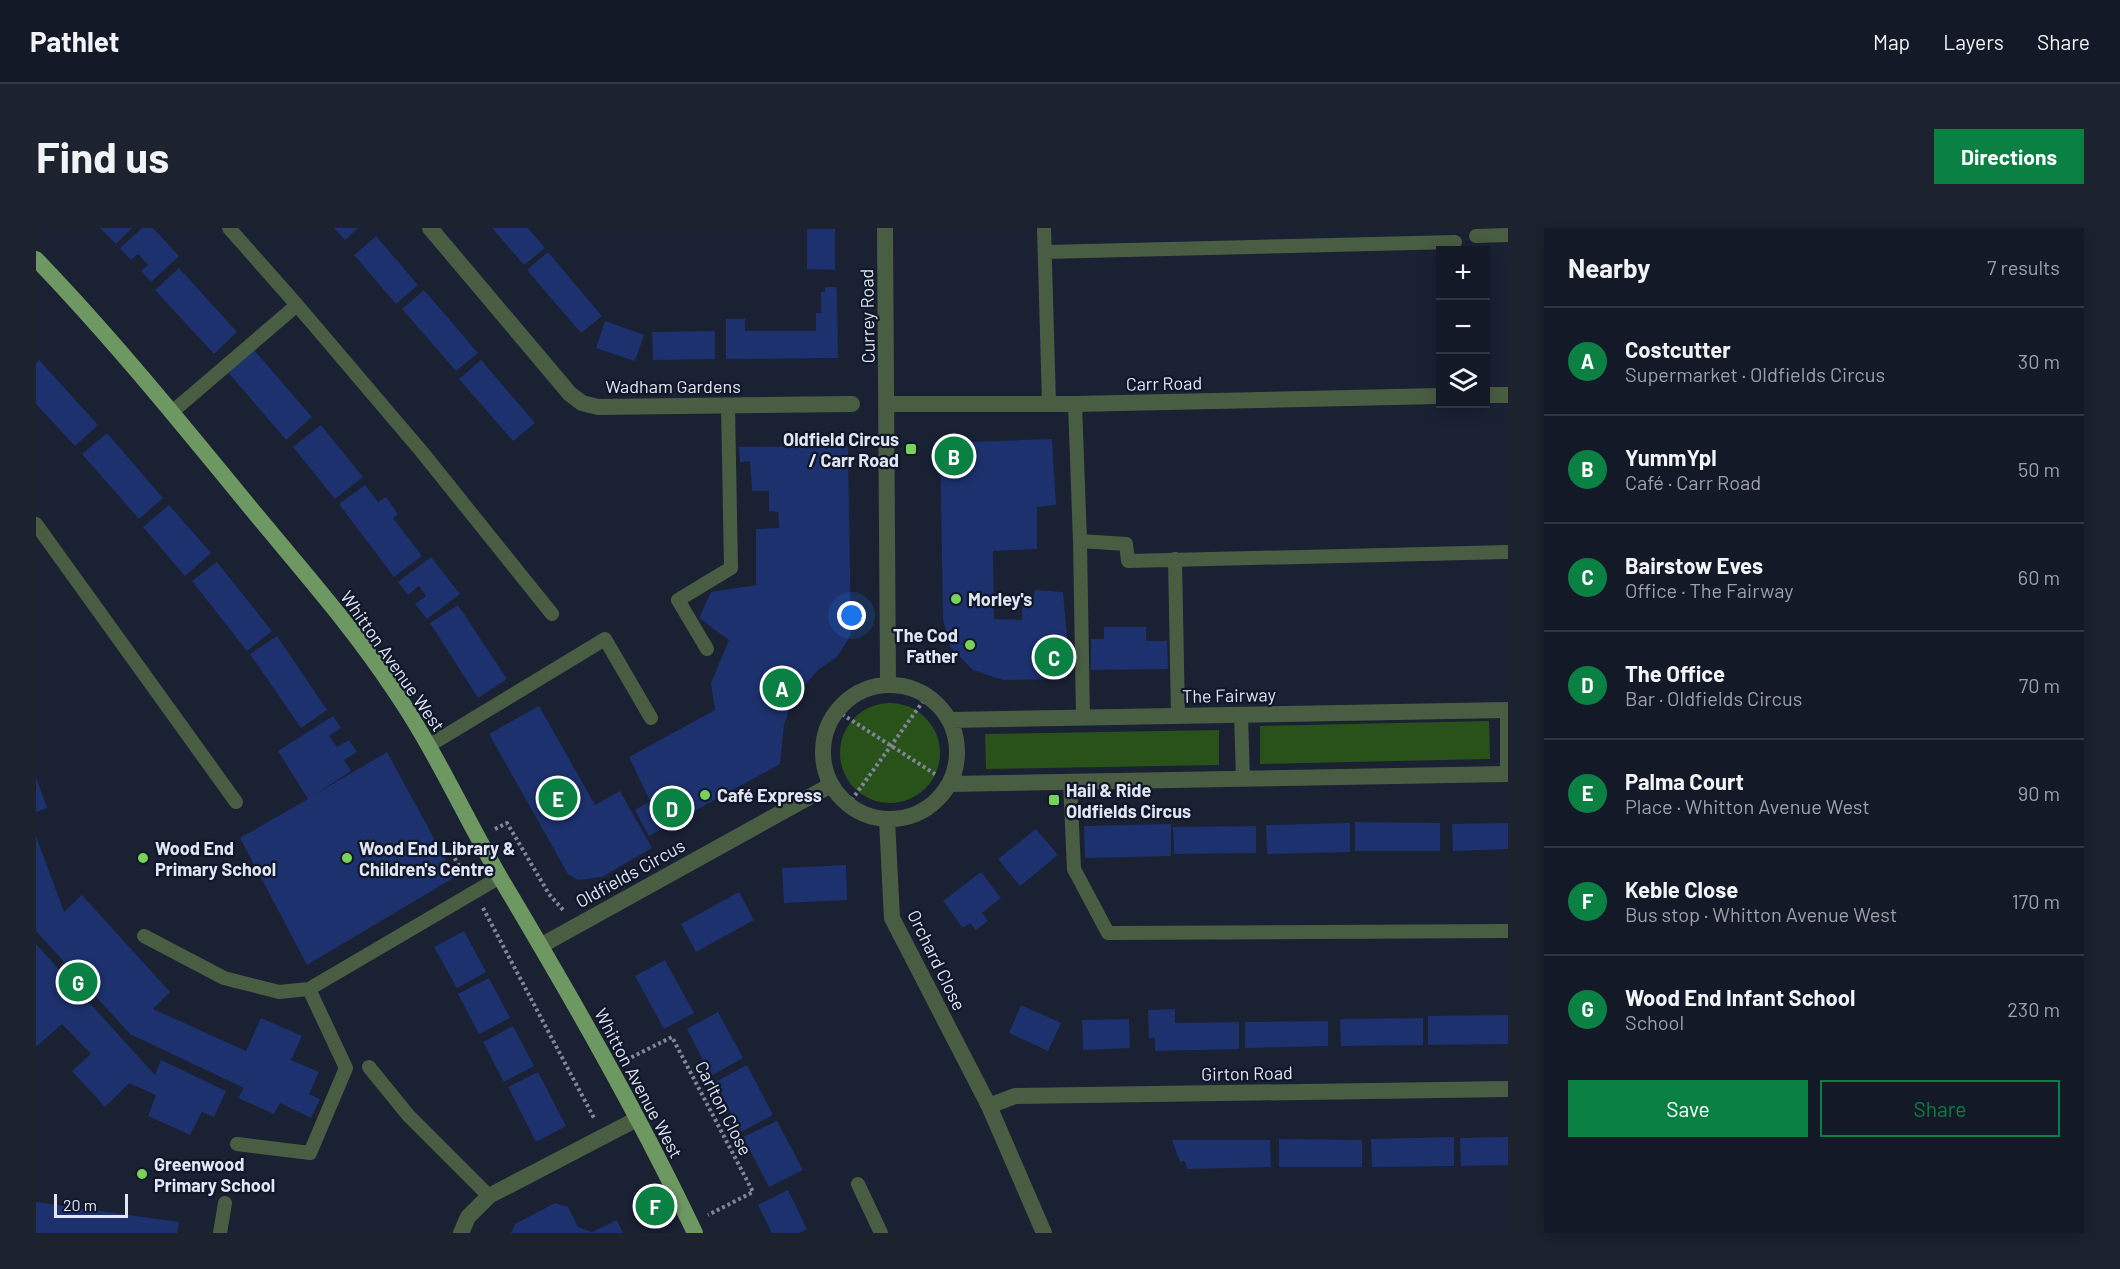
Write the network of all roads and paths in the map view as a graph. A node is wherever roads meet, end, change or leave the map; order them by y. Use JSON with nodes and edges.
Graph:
{"nodes":[{"id":1,"x":229,"y":228,"type":"edge"},
{"id":2,"x":430,"y":228,"type":"edge"},
{"id":3,"x":885,"y":228,"type":"edge"},
{"id":4,"x":1044,"y":228,"type":"edge"},
{"id":5,"x":1476,"y":236,"type":"dead end"},
{"id":6,"x":1508,"y":236,"type":"edge"},
{"id":7,"x":1455,"y":242,"type":"dead end"},
{"id":8,"x":1045,"y":252,"type":"junction"},
{"id":9,"x":36,"y":259,"type":"edge"},
{"id":10,"x":297,"y":305,"type":"junction"},
{"id":11,"x":1490,"y":395,"type":"edge"},
{"id":12,"x":1508,"y":395,"type":"edge"},
{"id":13,"x":1436,"y":396,"type":"edge"},
{"id":14,"x":1049,"y":403,"type":"junction"},
{"id":15,"x":852,"y":404,"type":"dead end"},
{"id":16,"x":888,"y":404,"type":"junction"},
{"id":17,"x":1075,"y":404,"type":"junction"},
{"id":18,"x":728,"y":406,"type":"junction"},
{"id":19,"x":172,"y":412,"type":"junction"},
{"id":20,"x":36,"y":524,"type":"edge"},
{"id":21,"x":1080,"y":541,"type":"junction"},
{"id":22,"x":1508,"y":552,"type":"edge"},
{"id":23,"x":1175,"y":559,"type":"junction"},
{"id":24,"x":552,"y":614,"type":"dead end"},
{"id":25,"x":707,"y":649,"type":"dead end"},
{"id":26,"x":888,"y":684,"type":"junction"},
{"id":27,"x":927,"y":696,"type":"junction"},
{"id":28,"x":1508,"y":710,"type":"edge"},
{"id":29,"x":837,"y":711,"type":"junction"},
{"id":30,"x":1241,"y":714,"type":"junction"},
{"id":31,"x":1178,"y":716,"type":"junction"},
{"id":32,"x":651,"y":718,"type":"dead end"},
{"id":33,"x":1083,"y":718,"type":"junction"},
{"id":34,"x":950,"y":720,"type":"junction"},
{"id":35,"x":890,"y":744,"type":"junction"},
{"id":36,"x":430,"y":745,"type":"junction"},
{"id":37,"x":1508,"y":774,"type":"edge"},
{"id":38,"x":1243,"y":778,"type":"junction"},
{"id":39,"x":1070,"y":782,"type":"junction"},
{"id":40,"x":950,"y":784,"type":"junction"},
{"id":41,"x":831,"y":785,"type":"junction"},
{"id":42,"x":236,"y":802,"type":"dead end"},
{"id":43,"x":848,"y":805,"type":"junction"},
{"id":44,"x":887,"y":820,"type":"junction"},
{"id":45,"x":507,"y":823,"type":"dead end"},
{"id":46,"x":500,"y":877,"type":"junction"},
{"id":47,"x":490,"y":920,"type":"dead end"},
{"id":48,"x":573,"y":926,"type":"junction"},
{"id":49,"x":1508,"y":931,"type":"edge"},
{"id":50,"x":144,"y":936,"type":"dead end"},
{"id":51,"x":542,"y":945,"type":"junction"},
{"id":52,"x":309,"y":989,"type":"junction"},
{"id":53,"x":369,"y":1067,"type":"dead end"},
{"id":54,"x":610,"y":1068,"type":"junction"},
{"id":55,"x":1508,"y":1089,"type":"edge"},
{"id":56,"x":989,"y":1106,"type":"junction"},
{"id":57,"x":637,"y":1119,"type":"junction"},
{"id":58,"x":603,"y":1135,"type":"junction"},
{"id":59,"x":237,"y":1144,"type":"dead end"},
{"id":60,"x":858,"y":1184,"type":"dead end"},
{"id":61,"x":489,"y":1196,"type":"junction"},
{"id":62,"x":225,"y":1203,"type":"dead end"},
{"id":63,"x":693,"y":1228,"type":"edge"},
{"id":64,"x":220,"y":1233,"type":"edge"},
{"id":65,"x":461,"y":1233,"type":"edge"},
{"id":66,"x":881,"y":1233,"type":"edge"},
{"id":67,"x":1044,"y":1233,"type":"edge"}],
"edges":[{"from":1,"to":10,"type":"lane"},
{"from":2,"to":18,"type":"street","name":"Wadham Gardens"},
{"from":3,"to":16,"type":"street","name":"Currey Road"},
{"from":4,"to":8,"type":"lane"},
{"from":5,"to":6,"type":"lane"},
{"from":7,"to":8,"type":"lane"},
{"from":8,"to":14,"type":"lane"},
{"from":9,"to":19,"type":"main road","name":"Whitton Avenue West"},
{"from":10,"to":19,"type":"lane"},
{"from":10,"to":24,"type":"lane"},
{"from":11,"to":12,"type":"street"},
{"from":13,"to":17,"type":"street","name":"Carr Road"},
{"from":14,"to":16,"type":"street","name":"Carr Road"},
{"from":14,"to":17,"type":"street","name":"Carr Road"},
{"from":15,"to":18,"type":"street","name":"Wadham Gardens"},
{"from":16,"to":26,"type":"street"},
{"from":17,"to":21,"type":"lane"},
{"from":18,"to":25,"type":"lane"},
{"from":19,"to":36,"type":"main road","name":"Whitton Avenue West"},
{"from":20,"to":42,"type":"lane"},
{"from":21,"to":23,"type":"lane"},
{"from":21,"to":33,"type":"lane"},
{"from":22,"to":23,"type":"lane"},
{"from":23,"to":31,"type":"lane"},
{"from":26,"to":27,"type":"street"},
{"from":26,"to":29,"type":"street"},
{"from":27,"to":34,"type":"street"},
{"from":27,"to":35,"type":"path"},
{"from":28,"to":30,"type":"street","name":"The Fairway"},
{"from":28,"to":37,"type":"lane"},
{"from":29,"to":35,"type":"path"},
{"from":29,"to":41,"type":"street"},
{"from":30,"to":31,"type":"street","name":"The Fairway"},
{"from":30,"to":38,"type":"lane"},
{"from":31,"to":33,"type":"street","name":"The Fairway"},
{"from":32,"to":36,"type":"lane"},
{"from":33,"to":34,"type":"street","name":"The Fairway"},
{"from":34,"to":40,"type":"street"},
{"from":35,"to":40,"type":"path"},
{"from":35,"to":43,"type":"path"},
{"from":36,"to":46,"type":"main road","name":"Whitton Avenue West"},
{"from":37,"to":38,"type":"street"},
{"from":38,"to":39,"type":"street"},
{"from":39,"to":40,"type":"street"},
{"from":39,"to":49,"type":"lane"},
{"from":40,"to":44,"type":"street"},
{"from":41,"to":43,"type":"street"},
{"from":41,"to":48,"type":"street","name":"Oldfields Circus"},
{"from":43,"to":44,"type":"street"},
{"from":44,"to":56,"type":"street","name":"Orchard Close"},
{"from":45,"to":48,"type":"path"},
{"from":46,"to":51,"type":"main road","name":"Whitton Avenue West"},
{"from":46,"to":52,"type":"lane"},
{"from":47,"to":58,"type":"path"},
{"from":48,"to":51,"type":"street","name":"Oldfields Circus"},
{"from":50,"to":52,"type":"lane"},
{"from":51,"to":54,"type":"main road","name":"Whitton Avenue West"},
{"from":52,"to":59,"type":"lane"},
{"from":53,"to":61,"type":"lane"},
{"from":54,"to":57,"type":"main road","name":"Whitton Avenue West"},
{"from":54,"to":63,"type":"path","name":"Carlton Close"},
{"from":55,"to":56,"type":"street","name":"Girton Road"},
{"from":56,"to":67,"type":"street","name":"Orchard Close"},
{"from":57,"to":58,"type":"street"},
{"from":57,"to":63,"type":"main road","name":"Whitton Avenue West"},
{"from":58,"to":61,"type":"street"},
{"from":60,"to":66,"type":"lane"},
{"from":61,"to":65,"type":"street"},
{"from":62,"to":64,"type":"lane"}]}
